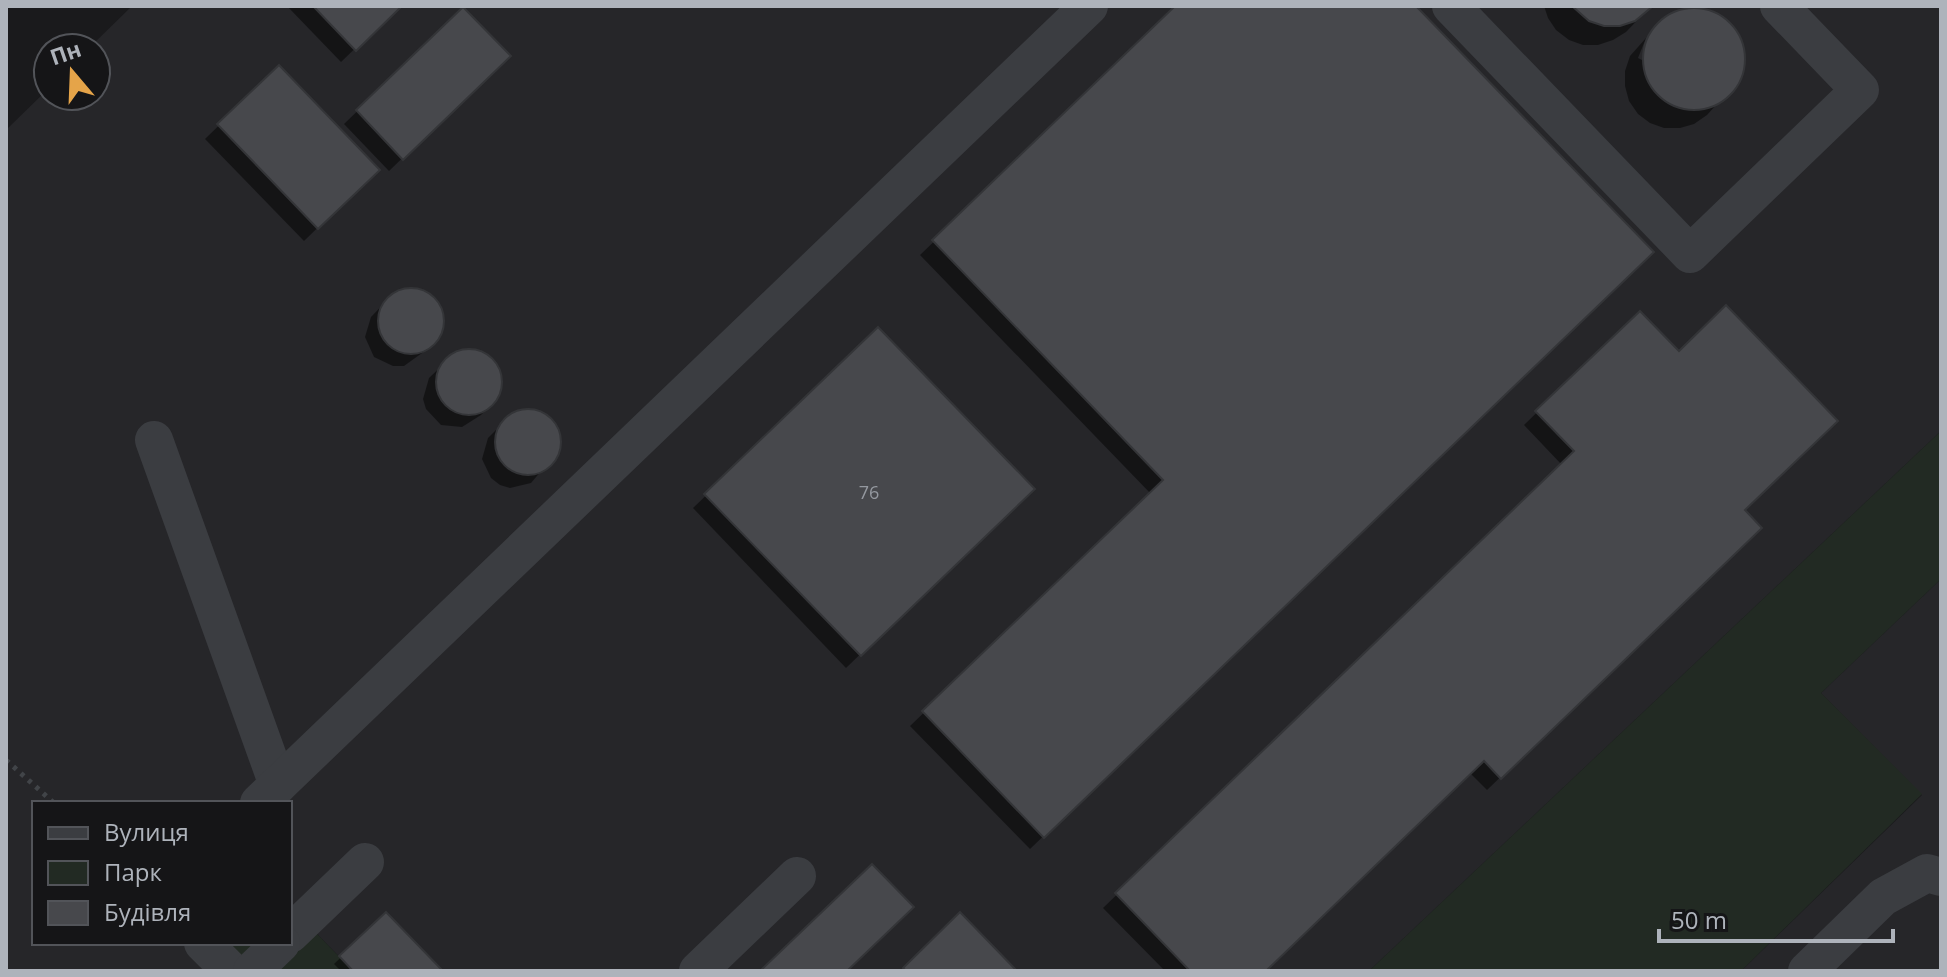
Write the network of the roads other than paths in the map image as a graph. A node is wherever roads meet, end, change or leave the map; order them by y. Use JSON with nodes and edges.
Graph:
{"nodes":[{"id":1,"x":1089,"y":6,"type":"edge"},
{"id":2,"x":1451,"y":6,"type":"edge"},
{"id":3,"x":1779,"y":6,"type":"edge"},
{"id":4,"x":154,"y":440,"type":"dead end"},
{"id":5,"x":268,"y":794,"type":"edge"},
{"id":6,"x":365,"y":862,"type":"dead end"},
{"id":7,"x":797,"y":876,"type":"dead end"},
{"id":8,"x":1941,"y":877,"type":"edge"},
{"id":9,"x":292,"y":932,"type":"edge"},
{"id":10,"x":205,"y":945,"type":"edge"},
{"id":11,"x":279,"y":945,"type":"edge"},
{"id":12,"x":231,"y":971,"type":"edge"},
{"id":13,"x":252,"y":971,"type":"edge"},
{"id":14,"x":698,"y":971,"type":"edge"},
{"id":15,"x":1807,"y":971,"type":"edge"}],
"edges":[{"from":1,"to":5,"type":"street"},
{"from":2,"to":3,"type":"street"},
{"from":4,"to":5,"type":"street"},
{"from":6,"to":9,"type":"street"},
{"from":7,"to":14,"type":"street"},
{"from":8,"to":15,"type":"street"},
{"from":10,"to":12,"type":"street"},
{"from":11,"to":13,"type":"street"}]}
